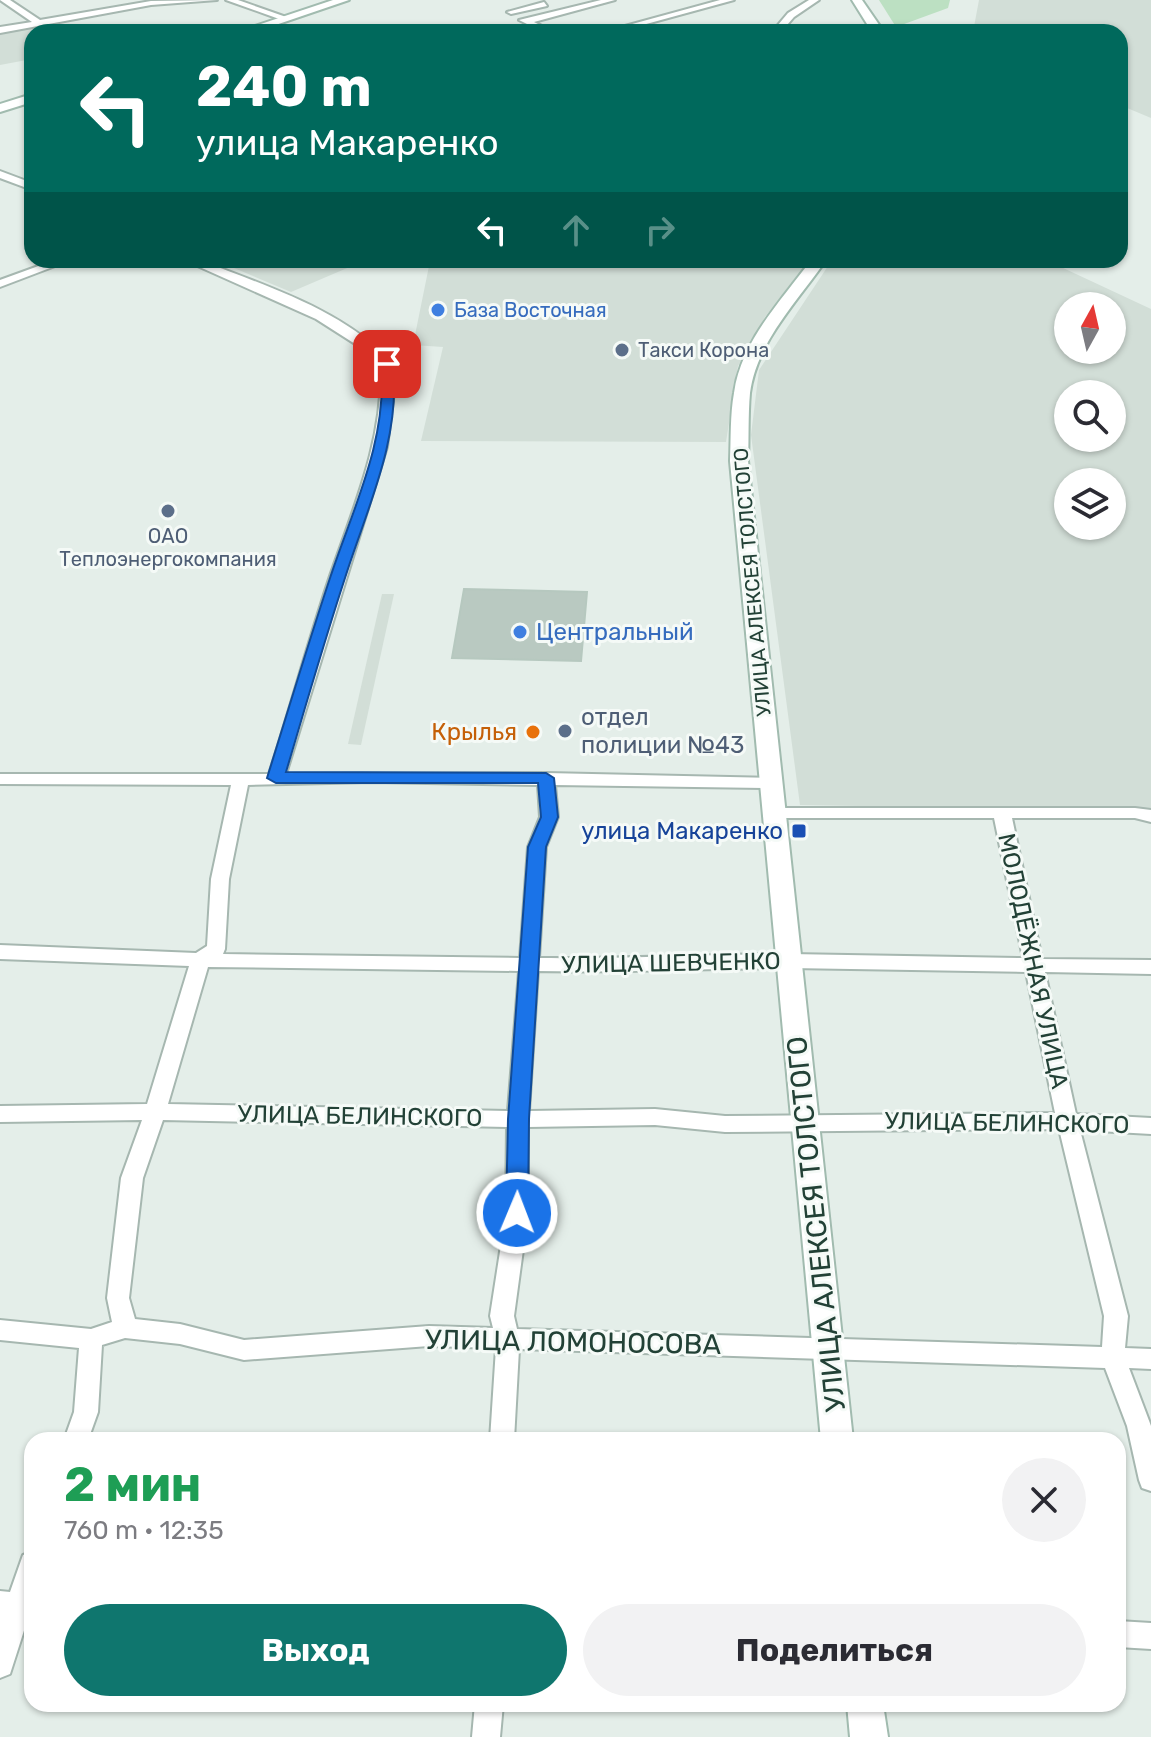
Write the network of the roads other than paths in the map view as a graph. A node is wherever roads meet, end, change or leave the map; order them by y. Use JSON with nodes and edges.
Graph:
{"nodes":[{"id":1,"x":4,"y":0,"type":"edge"},
{"id":2,"x":116,"y":0,"type":"edge"},
{"id":3,"x":213,"y":0,"type":"edge"},
{"id":4,"x":230,"y":0,"type":"edge"},
{"id":5,"x":344,"y":0,"type":"edge"},
{"id":6,"x":558,"y":0,"type":"edge"},
{"id":7,"x":611,"y":0,"type":"edge"},
{"id":8,"x":730,"y":0,"type":"edge"},
{"id":9,"x":815,"y":0,"type":"edge"},
{"id":10,"x":857,"y":0,"type":"edge"},
{"id":11,"x":129,"y":7,"type":"junction"},
{"id":12,"x":285,"y":18,"type":"junction"},
{"id":13,"x":526,"y":21,"type":"junction"},
{"id":14,"x":39,"y":23,"type":"junction"},
{"id":15,"x":33,"y":24,"type":"edge"},
{"id":16,"x":267,"y":24,"type":"edge"},
{"id":17,"x":533,"y":24,"type":"edge"},
{"id":18,"x":638,"y":24,"type":"edge"},
{"id":19,"x":783,"y":24,"type":"edge"},
{"id":20,"x":873,"y":24,"type":"edge"},
{"id":21,"x":24,"y":26,"type":"edge"},
{"id":22,"x":0,"y":30,"type":"edge"},
{"id":23,"x":24,"y":100,"type":"edge"},
{"id":24,"x":0,"y":108,"type":"edge"},
{"id":25,"x":0,"y":174,"type":"edge"},
{"id":26,"x":20,"y":182,"type":"junction"},
{"id":27,"x":24,"y":184,"type":"edge"},
{"id":28,"x":0,"y":189,"type":"edge"},
{"id":29,"x":43,"y":268,"type":"edge"},
{"id":30,"x":209,"y":268,"type":"edge"},
{"id":31,"x":813,"y":268,"type":"edge"},
{"id":32,"x":0,"y":284,"type":"edge"},
{"id":33,"x":276,"y":778,"type":"junction"},
{"id":34,"x":546,"y":778,"type":"junction"},
{"id":35,"x":0,"y":779,"type":"edge"},
{"id":36,"x":241,"y":780,"type":"junction"},
{"id":37,"x":773,"y":783,"type":"junction"},
{"id":38,"x":776,"y":813,"type":"junction"},
{"id":39,"x":1002,"y":813,"type":"junction"},
{"id":40,"x":1151,"y":816,"type":"edge"},
{"id":41,"x":0,"y":952,"type":"edge"},
{"id":42,"x":200,"y":960,"type":"junction"},
{"id":43,"x":790,"y":961,"type":"junction"},
{"id":44,"x":531,"y":964,"type":"junction"},
{"id":45,"x":1032,"y":964,"type":"junction"},
{"id":46,"x":1151,"y":967,"type":"edge"},
{"id":47,"x":155,"y":1112,"type":"junction"},
{"id":48,"x":0,"y":1114,"type":"edge"},
{"id":49,"x":518,"y":1119,"type":"junction"},
{"id":50,"x":1067,"y":1121,"type":"junction"},
{"id":51,"x":803,"y":1122,"type":"junction"},
{"id":52,"x":1151,"y":1126,"type":"edge"},
{"id":53,"x":125,"y":1328,"type":"junction"},
{"id":54,"x":0,"y":1330,"type":"edge"},
{"id":55,"x":91,"y":1339,"type":"junction"},
{"id":56,"x":508,"y":1340,"type":"junction"},
{"id":57,"x":828,"y":1347,"type":"junction"},
{"id":58,"x":1113,"y":1358,"type":"junction"},
{"id":59,"x":1151,"y":1359,"type":"edge"},
{"id":60,"x":79,"y":1432,"type":"edge"},
{"id":61,"x":502,"y":1432,"type":"edge"},
{"id":62,"x":836,"y":1432,"type":"edge"},
{"id":63,"x":1151,"y":1480,"type":"edge"},
{"id":64,"x":24,"y":1584,"type":"edge"},
{"id":65,"x":16,"y":1605,"type":"edge"},
{"id":66,"x":1126,"y":1634,"type":"edge"},
{"id":67,"x":1151,"y":1636,"type":"edge"},
{"id":68,"x":0,"y":1665,"type":"edge"},
{"id":69,"x":488,"y":1712,"type":"edge"},
{"id":70,"x":866,"y":1712,"type":"edge"},
{"id":71,"x":486,"y":1737,"type":"edge"},
{"id":72,"x":869,"y":1737,"type":"edge"}],
"edges":[{"from":1,"to":14,"type":"street"},
{"from":2,"to":11,"type":"street"},
{"from":3,"to":11,"type":"street"},
{"from":4,"to":12,"type":"street"},
{"from":5,"to":12,"type":"street"},
{"from":6,"to":13,"type":"street"},
{"from":7,"to":13,"type":"street"},
{"from":8,"to":18,"type":"street"},
{"from":9,"to":19,"type":"street"},
{"from":10,"to":20,"type":"street"},
{"from":11,"to":14,"type":"street"},
{"from":12,"to":16,"type":"street"},
{"from":13,"to":17,"type":"street"},
{"from":14,"to":15,"type":"street"},
{"from":21,"to":22,"type":"street"},
{"from":23,"to":24,"type":"street"},
{"from":25,"to":26,"type":"street"},
{"from":26,"to":27,"type":"street"},
{"from":26,"to":28,"type":"street"},
{"from":29,"to":32,"type":"street"},
{"from":30,"to":33,"type":"street"},
{"from":31,"to":37,"type":"street","name":"УЛИЦА АЛЕКСЕЯ ТОЛСТОГО"},
{"from":33,"to":34,"type":"street"},
{"from":33,"to":36,"type":"street"},
{"from":34,"to":37,"type":"street"},
{"from":34,"to":44,"type":"street"},
{"from":35,"to":36,"type":"street"},
{"from":36,"to":42,"type":"street"},
{"from":37,"to":38,"type":"street","name":"УЛИЦА АЛЕКСЕЯ ТОЛСТОГО"},
{"from":38,"to":39,"type":"street"},
{"from":38,"to":43,"type":"street","name":"УЛИЦА АЛЕКСЕЯ ТОЛСТОГО"},
{"from":39,"to":40,"type":"street"},
{"from":39,"to":45,"type":"street","name":"МОЛОДЁЖНАЯ УЛИЦА"},
{"from":41,"to":42,"type":"street","name":"УЛИЦА ШЕВЧЕНКО"},
{"from":42,"to":44,"type":"street","name":"УЛИЦА ШЕВЧЕНКО"},
{"from":42,"to":47,"type":"street"},
{"from":43,"to":44,"type":"street","name":"УЛИЦА ШЕВЧЕНКО"},
{"from":43,"to":45,"type":"street","name":"УЛИЦА ШЕВЧЕНКО"},
{"from":43,"to":51,"type":"street","name":"УЛИЦА АЛЕКСЕЯ ТОЛСТОГО"},
{"from":44,"to":49,"type":"street"},
{"from":45,"to":46,"type":"street","name":"УЛИЦА ШЕВЧЕНКО"},
{"from":45,"to":50,"type":"street","name":"МОЛОДЁЖНАЯ УЛИЦА"},
{"from":47,"to":48,"type":"street","name":"УЛИЦА БЕЛИНСКОГО"},
{"from":47,"to":49,"type":"street","name":"УЛИЦА БЕЛИНСКОГО"},
{"from":47,"to":53,"type":"street"},
{"from":49,"to":51,"type":"street","name":"УЛИЦА БЕЛИНСКОГО"},
{"from":49,"to":56,"type":"street"},
{"from":50,"to":51,"type":"street","name":"УЛИЦА БЕЛИНСКОГО"},
{"from":50,"to":52,"type":"street","name":"УЛИЦА БЕЛИНСКОГО"},
{"from":50,"to":58,"type":"street","name":"МОЛОДЁЖНАЯ УЛИЦА"},
{"from":51,"to":57,"type":"street","name":"УЛИЦА АЛЕКСЕЯ ТОЛСТОГО"},
{"from":53,"to":55,"type":"street","name":"УЛИЦА ЛОМОНОСОВА"},
{"from":53,"to":56,"type":"street","name":"УЛИЦА ЛОМОНОСОВА"},
{"from":54,"to":55,"type":"street","name":"УЛИЦА ЛОМОНОСОВА"},
{"from":55,"to":60,"type":"street"},
{"from":56,"to":57,"type":"street","name":"УЛИЦА ЛОМОНОСОВА"},
{"from":56,"to":61,"type":"street"},
{"from":57,"to":58,"type":"street","name":"УЛИЦА ЛОМОНОСОВА"},
{"from":57,"to":62,"type":"street","name":"УЛИЦА АЛЕКСЕЯ ТОЛСТОГО"},
{"from":58,"to":59,"type":"street","name":"УЛИЦА ЛОМОНОСОВА"},
{"from":58,"to":63,"type":"street","name":"МОЛОДЁЖНАЯ УЛИЦА"},
{"from":64,"to":65,"type":"street"},
{"from":65,"to":68,"type":"street"},
{"from":66,"to":67,"type":"street"},
{"from":69,"to":71,"type":"street"},
{"from":70,"to":72,"type":"street"}]}
